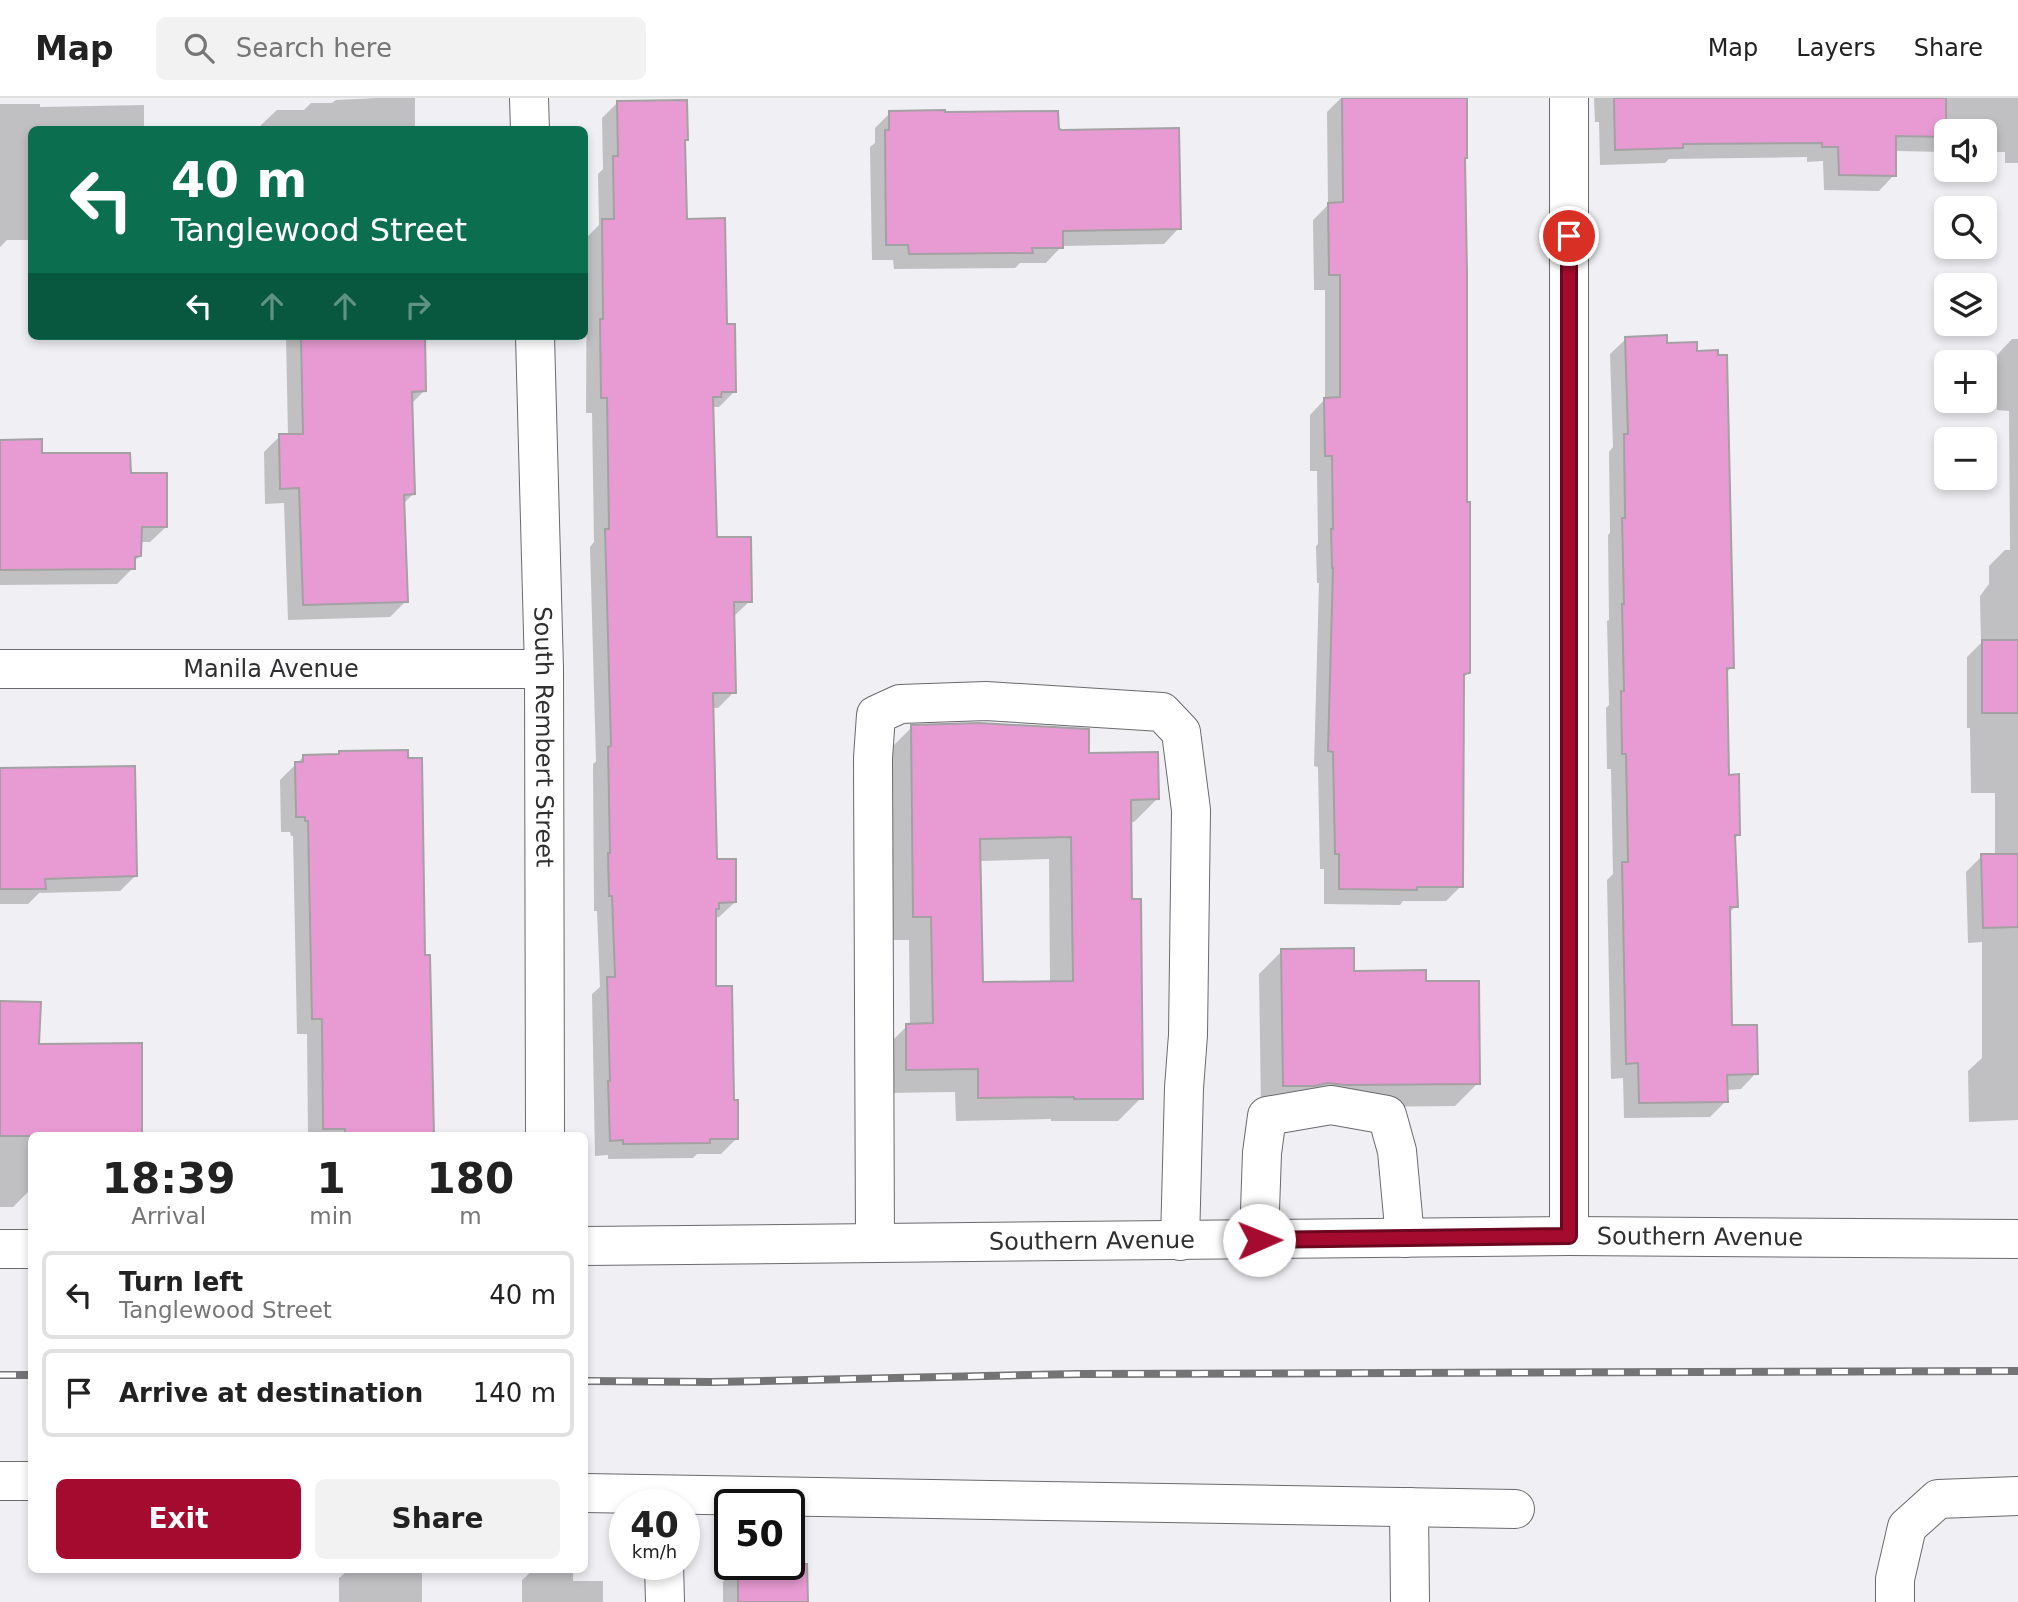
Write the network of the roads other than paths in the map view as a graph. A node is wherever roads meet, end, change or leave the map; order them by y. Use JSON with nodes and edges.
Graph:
{"nodes":[{"id":1,"x":530,"y":98,"type":"edge"},
{"id":2,"x":1569,"y":98,"type":"edge"},
{"id":3,"x":530,"y":126,"type":"edge"},
{"id":4,"x":536,"y":340,"type":"edge"},
{"id":5,"x":0,"y":668,"type":"edge"},
{"id":6,"x":544,"y":669,"type":"junction"},
{"id":7,"x":545,"y":1132,"type":"edge"},
{"id":8,"x":1569,"y":1236,"type":"junction"},
{"id":9,"x":1405,"y":1238,"type":"junction"},
{"id":10,"x":2018,"y":1239,"type":"edge"},
{"id":11,"x":1259,"y":1240,"type":"junction"},
{"id":12,"x":1180,"y":1241,"type":"junction"},
{"id":13,"x":875,"y":1244,"type":"junction"},
{"id":14,"x":588,"y":1246,"type":"edge"},
{"id":15,"x":0,"y":1249,"type":"edge"},
{"id":16,"x":28,"y":1249,"type":"edge"},
{"id":17,"x":0,"y":1481,"type":"edge"},
{"id":18,"x":28,"y":1481,"type":"edge"},
{"id":19,"x":588,"y":1493,"type":"edge"},
{"id":20,"x":609,"y":1495,"type":"edge"},
{"id":21,"x":2018,"y":1496,"type":"edge"},
{"id":22,"x":700,"y":1500,"type":"edge"},
{"id":23,"x":1409,"y":1507,"type":"junction"},
{"id":24,"x":1515,"y":1509,"type":"dead end"},
{"id":25,"x":664,"y":1580,"type":"edge"},
{"id":26,"x":664,"y":1602,"type":"edge"},
{"id":27,"x":1410,"y":1602,"type":"edge"},
{"id":28,"x":1895,"y":1602,"type":"edge"}],
"edges":[{"from":1,"to":3,"type":"street"},
{"from":2,"to":8,"type":"street"},
{"from":4,"to":6,"type":"street","name":"South Rembert Street"},
{"from":5,"to":6,"type":"street","name":"Manila Avenue"},
{"from":6,"to":7,"type":"street","name":"South Rembert Street"},
{"from":8,"to":9,"type":"street","name":"Southern Avenue"},
{"from":8,"to":10,"type":"street","name":"Southern Avenue"},
{"from":9,"to":11,"type":"street","name":"Southern Avenue"},
{"from":9,"to":11,"type":"street"},
{"from":11,"to":12,"type":"street","name":"Southern Avenue"},
{"from":12,"to":13,"type":"street","name":"Southern Avenue"},
{"from":12,"to":13,"type":"street"},
{"from":13,"to":14,"type":"street","name":"Southern Avenue"},
{"from":15,"to":16,"type":"street"},
{"from":17,"to":18,"type":"street"},
{"from":19,"to":20,"type":"street"},
{"from":21,"to":28,"type":"street"},
{"from":22,"to":23,"type":"street"},
{"from":23,"to":24,"type":"street"},
{"from":23,"to":27,"type":"street"},
{"from":25,"to":26,"type":"street"}]}
